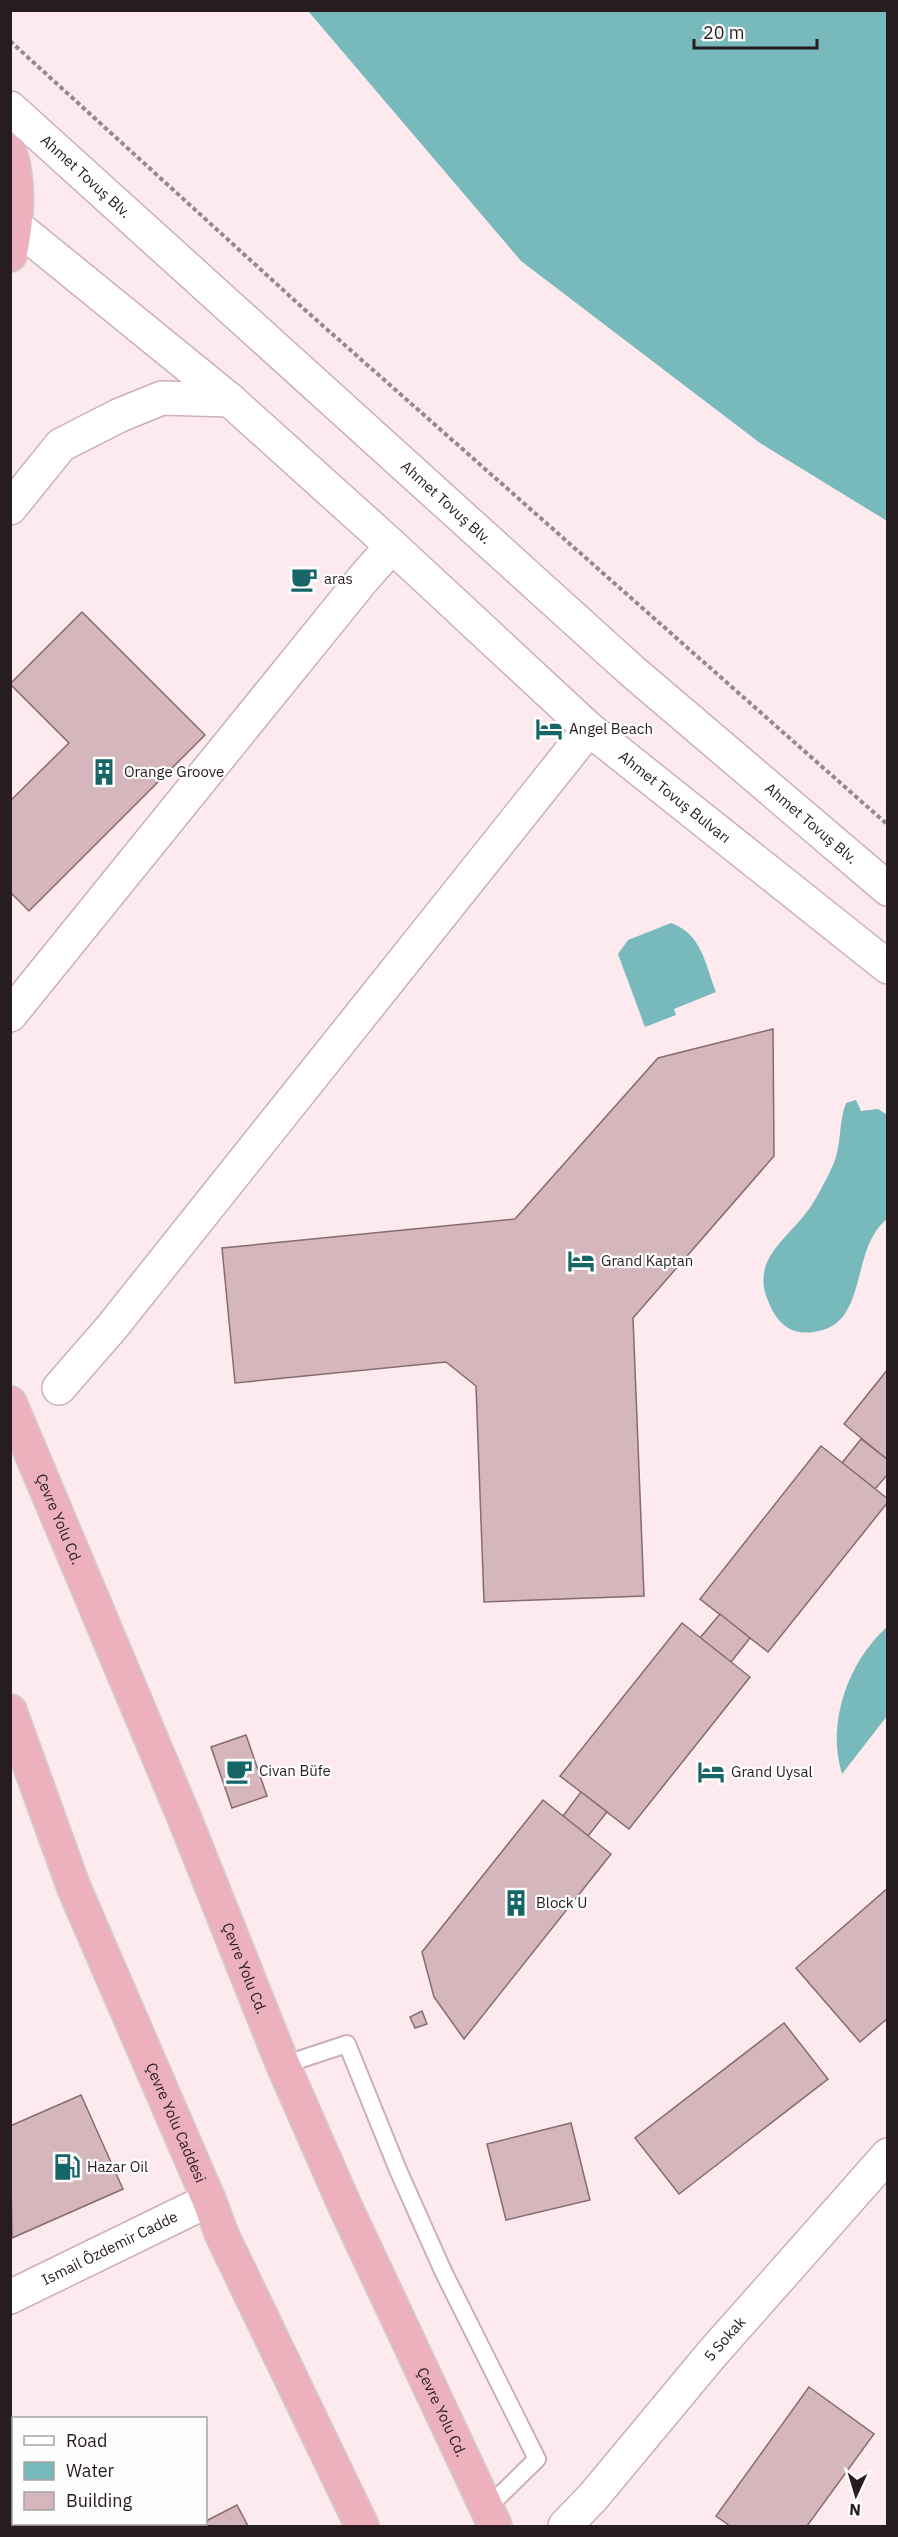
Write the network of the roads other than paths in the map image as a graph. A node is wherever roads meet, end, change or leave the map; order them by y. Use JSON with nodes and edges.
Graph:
{"nodes":[{"id":1,"x":10,"y":108,"type":"edge"},
{"id":2,"x":10,"y":152,"type":"edge"},
{"id":3,"x":12,"y":234,"type":"edge"},
{"id":4,"x":230,"y":400,"type":"junction"},
{"id":5,"x":10,"y":508,"type":"edge"},
{"id":6,"x":392,"y":546,"type":"junction"},
{"id":7,"x":589,"y":729,"type":"junction"},
{"id":8,"x":888,"y":889,"type":"edge"},
{"id":9,"x":888,"y":968,"type":"edge"},
{"id":10,"x":10,"y":1016,"type":"edge"},
{"id":11,"x":59,"y":1388,"type":"dead end"},
{"id":12,"x":10,"y":1403,"type":"edge"},
{"id":13,"x":10,"y":1711,"type":"edge"},
{"id":14,"x":283,"y":2065,"type":"junction"},
{"id":15,"x":888,"y":2155,"type":"edge"},
{"id":16,"x":209,"y":2200,"type":"junction"},
{"id":17,"x":10,"y":2297,"type":"edge"},
{"id":18,"x":491,"y":2518,"type":"edge"},
{"id":19,"x":362,"y":2526,"type":"edge"},
{"id":20,"x":565,"y":2526,"type":"edge"}],
"edges":[{"from":1,"to":8,"type":"street","name":"Ahmet Tovuş Blv."},
{"from":2,"to":3,"type":"highway"},
{"from":3,"to":4,"type":"street","name":"Ahmet Tovuş Bulvarı"},
{"from":4,"to":5,"type":"street"},
{"from":4,"to":6,"type":"street","name":"Ahmet Tovuş Bulvarı"},
{"from":6,"to":7,"type":"street","name":"Ahmet Tovuş Bulvarı"},
{"from":6,"to":10,"type":"street"},
{"from":7,"to":9,"type":"street","name":"Ahmet Tovuş Bulvarı"},
{"from":7,"to":11,"type":"street"},
{"from":12,"to":14,"type":"highway","name":"Çevre Yolu Cd."},
{"from":13,"to":16,"type":"highway","name":"Çevre Yolu Caddesi"},
{"from":14,"to":18,"type":"highway","name":"Çevre Yolu Cd."},
{"from":14,"to":18,"type":"lane"},
{"from":15,"to":20,"type":"street","name":"5 Sokak"},
{"from":16,"to":17,"type":"street","name":"Ismail Ôzdemir Cadde"},
{"from":16,"to":19,"type":"highway","name":"Çevre Yolu Caddesi"}]}
